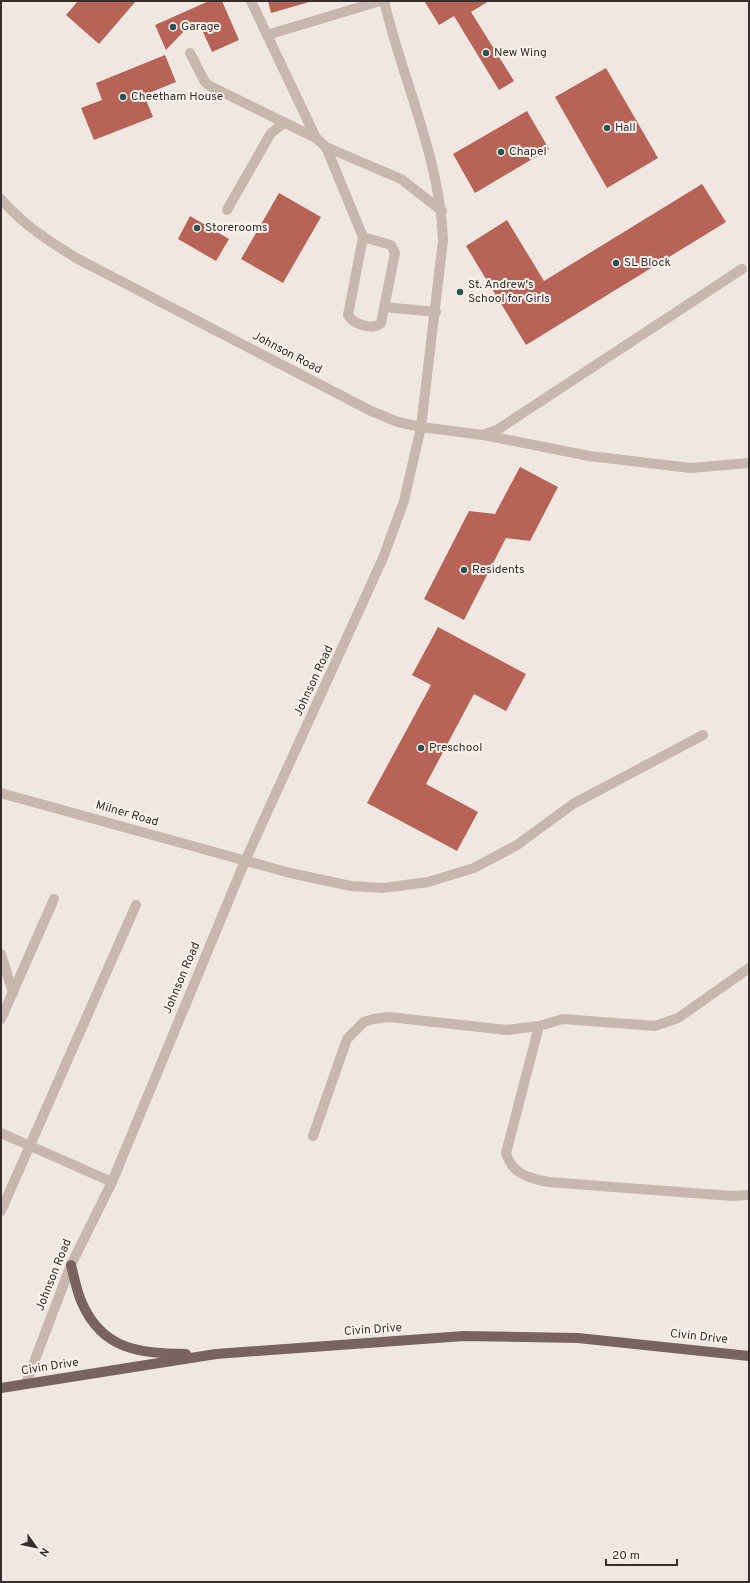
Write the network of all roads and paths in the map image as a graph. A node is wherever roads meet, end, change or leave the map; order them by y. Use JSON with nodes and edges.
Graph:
{"nodes":[{"id":1,"x":251,"y":1,"type":"edge"},
{"id":2,"x":380,"y":1,"type":"edge"},
{"id":3,"x":384,"y":1,"type":"edge"},
{"id":4,"x":267,"y":35,"type":"junction"},
{"id":5,"x":190,"y":53,"type":"dead end"},
{"id":6,"x":284,"y":123,"type":"junction"},
{"id":7,"x":316,"y":138,"type":"junction"},
{"id":8,"x":326,"y":147,"type":"junction"},
{"id":9,"x":1,"y":199,"type":"edge"},
{"id":10,"x":227,"y":210,"type":"dead end"},
{"id":11,"x":442,"y":211,"type":"junction"},
{"id":12,"x":363,"y":237,"type":"junction"},
{"id":13,"x":742,"y":269,"type":"dead end"},
{"id":14,"x":384,"y":307,"type":"junction"},
{"id":15,"x":436,"y":312,"type":"junction"},
{"id":16,"x":421,"y":427,"type":"junction"},
{"id":17,"x":483,"y":435,"type":"junction"},
{"id":18,"x":749,"y":463,"type":"edge"},
{"id":19,"x":703,"y":735,"type":"dead end"},
{"id":20,"x":1,"y":793,"type":"edge"},
{"id":21,"x":245,"y":861,"type":"junction"},
{"id":22,"x":54,"y":899,"type":"dead end"},
{"id":23,"x":136,"y":905,"type":"dead end"},
{"id":24,"x":1,"y":954,"type":"edge"},
{"id":25,"x":749,"y":968,"type":"edge"},
{"id":26,"x":13,"y":993,"type":"junction"},
{"id":27,"x":1,"y":1019,"type":"edge"},
{"id":28,"x":539,"y":1026,"type":"junction"},
{"id":29,"x":1,"y":1133,"type":"edge"},
{"id":30,"x":313,"y":1136,"type":"dead end"},
{"id":31,"x":31,"y":1146,"type":"junction"},
{"id":32,"x":112,"y":1182,"type":"junction"},
{"id":33,"x":749,"y":1195,"type":"edge"},
{"id":34,"x":1,"y":1211,"type":"edge"},
{"id":35,"x":71,"y":1265,"type":"junction"},
{"id":36,"x":216,"y":1354,"type":"junction"},
{"id":37,"x":749,"y":1356,"type":"edge"},
{"id":38,"x":26,"y":1384,"type":"junction"},
{"id":39,"x":1,"y":1388,"type":"edge"}],
"edges":[{"from":1,"to":4,"type":"street"},
{"from":2,"to":4,"type":"street"},
{"from":3,"to":11,"type":"street"},
{"from":4,"to":7,"type":"street"},
{"from":5,"to":6,"type":"street"},
{"from":6,"to":7,"type":"street"},
{"from":6,"to":10,"type":"street"},
{"from":7,"to":8,"type":"street"},
{"from":8,"to":11,"type":"street"},
{"from":8,"to":12,"type":"street"},
{"from":9,"to":16,"type":"street","name":"Johnson Road"},
{"from":11,"to":15,"type":"street"},
{"from":12,"to":14,"type":"street"},
{"from":12,"to":14,"type":"street"},
{"from":13,"to":17,"type":"street"},
{"from":14,"to":15,"type":"street"},
{"from":15,"to":16,"type":"street"},
{"from":16,"to":17,"type":"street"},
{"from":16,"to":21,"type":"street","name":"Johnson Road"},
{"from":17,"to":18,"type":"street"},
{"from":19,"to":21,"type":"street","name":"Milner Road"},
{"from":20,"to":21,"type":"street","name":"Milner Road"},
{"from":21,"to":32,"type":"street","name":"Johnson Road"},
{"from":22,"to":26,"type":"street"},
{"from":23,"to":31,"type":"street"},
{"from":24,"to":26,"type":"street"},
{"from":25,"to":28,"type":"street"},
{"from":26,"to":27,"type":"street"},
{"from":28,"to":30,"type":"street"},
{"from":28,"to":33,"type":"street"},
{"from":29,"to":31,"type":"street"},
{"from":31,"to":32,"type":"street"},
{"from":31,"to":34,"type":"street"},
{"from":32,"to":35,"type":"street","name":"Johnson Road"},
{"from":35,"to":36,"type":"main road"},
{"from":35,"to":38,"type":"street","name":"Johnson Road"},
{"from":36,"to":37,"type":"main road","name":"Civin Drive"},
{"from":36,"to":38,"type":"main road","name":"Civin Drive"},
{"from":38,"to":39,"type":"main road","name":"Civin Drive"}]}
